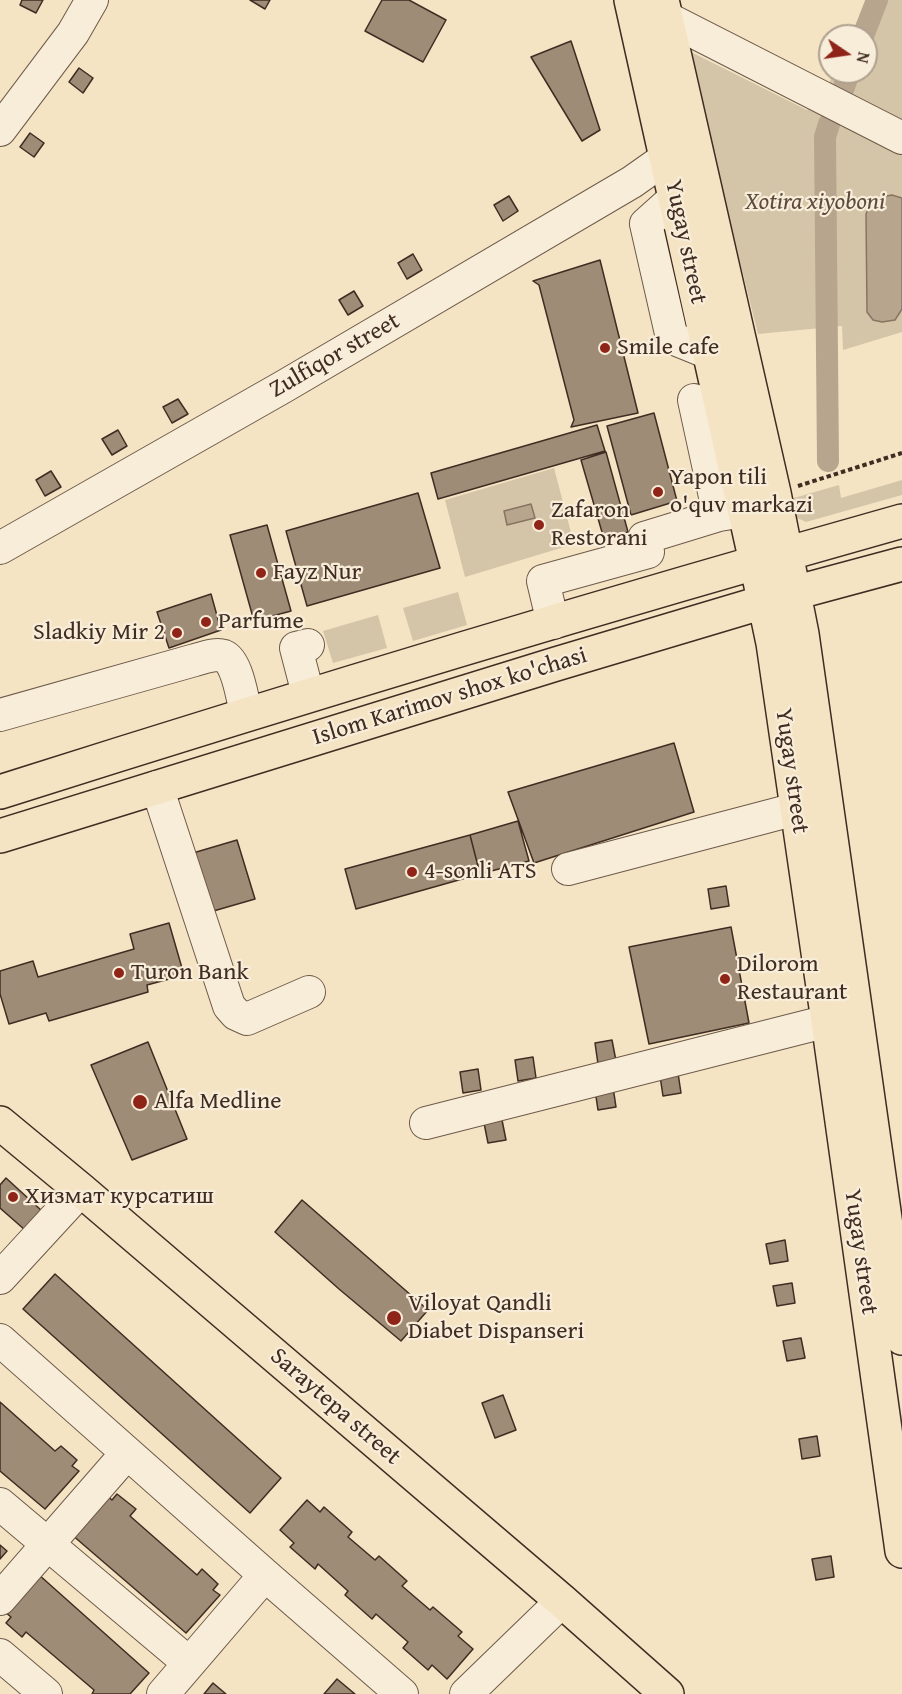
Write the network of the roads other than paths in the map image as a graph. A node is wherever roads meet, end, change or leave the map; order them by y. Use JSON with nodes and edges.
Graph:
{"nodes":[{"id":1,"x":92,"y":0,"type":"edge"},
{"id":2,"x":644,"y":4,"type":"edge"},
{"id":3,"x":0,"y":130,"type":"edge"},
{"id":4,"x":902,"y":138,"type":"edge"},
{"id":5,"x":666,"y":158,"type":"junction"},
{"id":6,"x":694,"y":400,"type":"dead end"},
{"id":7,"x":731,"y":513,"type":"junction"},
{"id":8,"x":902,"y":521,"type":"edge"},
{"id":9,"x":0,"y":548,"type":"edge"},
{"id":10,"x":787,"y":553,"type":"junction"},
{"id":11,"x":756,"y":562,"type":"junction"},
{"id":12,"x":902,"y":564,"type":"edge"},
{"id":13,"x":779,"y":598,"type":"junction"},
{"id":14,"x":553,"y":623,"type":"junction"},
{"id":15,"x":308,"y":645,"type":"dead end"},
{"id":16,"x":308,"y":694,"type":"junction"},
{"id":17,"x":246,"y":714,"type":"junction"},
{"id":18,"x":0,"y":715,"type":"edge"},
{"id":19,"x":157,"y":787,"type":"junction"},
{"id":20,"x":0,"y":792,"type":"edge"},
{"id":21,"x":796,"y":809,"type":"junction"},
{"id":22,"x":0,"y":836,"type":"edge"},
{"id":23,"x":568,"y":869,"type":"dead end"},
{"id":24,"x":309,"y":992,"type":"dead end"},
{"id":25,"x":828,"y":1021,"type":"junction"},
{"id":26,"x":0,"y":1123,"type":"edge"},
{"id":27,"x":426,"y":1123,"type":"dead end"},
{"id":28,"x":81,"y":1190,"type":"junction"},
{"id":29,"x":897,"y":1273,"type":"edge"},
{"id":30,"x":0,"y":1278,"type":"edge"},
{"id":31,"x":902,"y":1338,"type":"edge"},
{"id":32,"x":0,"y":1340,"type":"edge"},
{"id":33,"x":127,"y":1453,"type":"junction"},
{"id":34,"x":0,"y":1504,"type":"edge"},
{"id":35,"x":48,"y":1544,"type":"junction"},
{"id":36,"x":902,"y":1551,"type":"edge"},
{"id":37,"x":265,"y":1575,"type":"junction"},
{"id":38,"x":0,"y":1599,"type":"edge"},
{"id":39,"x":562,"y":1601,"type":"junction"},
{"id":40,"x":0,"y":1655,"type":"edge"},
{"id":41,"x":189,"y":1663,"type":"junction"},
{"id":42,"x":46,"y":1694,"type":"edge"},
{"id":43,"x":163,"y":1694,"type":"edge"},
{"id":44,"x":402,"y":1694,"type":"edge"},
{"id":45,"x":466,"y":1694,"type":"edge"},
{"id":46,"x":667,"y":1694,"type":"edge"}],
"edges":[{"from":1,"to":3,"type":"street"},
{"from":2,"to":4,"type":"street"},
{"from":2,"to":5,"type":"main road","name":"Yugay street"},
{"from":2,"to":10,"type":"main road","name":"Yugay street"},
{"from":5,"to":7,"type":"main road","name":"Yugay street"},
{"from":5,"to":9,"type":"street","name":"Zulfiqor street"},
{"from":6,"to":7,"type":"street"},
{"from":7,"to":11,"type":"main road","name":"Yugay street"},
{"from":7,"to":14,"type":"street"},
{"from":8,"to":10,"type":"main road","name":"Islom Karimov shox ko'chasi"},
{"from":10,"to":11,"type":"main road","name":"Islom Karimov shox ko'chasi"},
{"from":10,"to":13,"type":"main road","name":"Yugay street"},
{"from":11,"to":13,"type":"main road","name":"Yugay street"},
{"from":11,"to":14,"type":"main road","name":"Islom Karimov shox ko'chasi"},
{"from":12,"to":13,"type":"main road","name":"Islom Karimov shox ko'chasi"},
{"from":13,"to":19,"type":"main road","name":"Islom Karimov shox ko'chasi"},
{"from":13,"to":21,"type":"main road","name":"Yugay street"},
{"from":13,"to":29,"type":"main road","name":"Yugay street"},
{"from":14,"to":16,"type":"main road","name":"Islom Karimov shox ko'chasi"},
{"from":15,"to":16,"type":"street"},
{"from":16,"to":17,"type":"main road","name":"Islom Karimov shox ko'chasi"},
{"from":17,"to":18,"type":"street"},
{"from":17,"to":20,"type":"main road","name":"Islom Karimov shox ko'chasi"},
{"from":19,"to":22,"type":"main road","name":"Islom Karimov shox ko'chasi"},
{"from":19,"to":24,"type":"street"},
{"from":21,"to":23,"type":"street"},
{"from":21,"to":25,"type":"main road","name":"Yugay street"},
{"from":25,"to":27,"type":"street"},
{"from":25,"to":36,"type":"main road","name":"Yugay street"},
{"from":26,"to":28,"type":"main road","name":"Saraytepa street"},
{"from":28,"to":30,"type":"street"},
{"from":28,"to":39,"type":"main road","name":"Saraytepa street"},
{"from":29,"to":31,"type":"main road","name":"Yugay street"},
{"from":32,"to":33,"type":"street"},
{"from":33,"to":35,"type":"street"},
{"from":33,"to":37,"type":"street"},
{"from":34,"to":35,"type":"street"},
{"from":35,"to":38,"type":"street"},
{"from":35,"to":41,"type":"street"},
{"from":37,"to":41,"type":"street"},
{"from":37,"to":44,"type":"street"},
{"from":39,"to":45,"type":"street"},
{"from":39,"to":46,"type":"main road","name":"Saraytepa street"},
{"from":40,"to":42,"type":"street"},
{"from":41,"to":43,"type":"street"}]}
